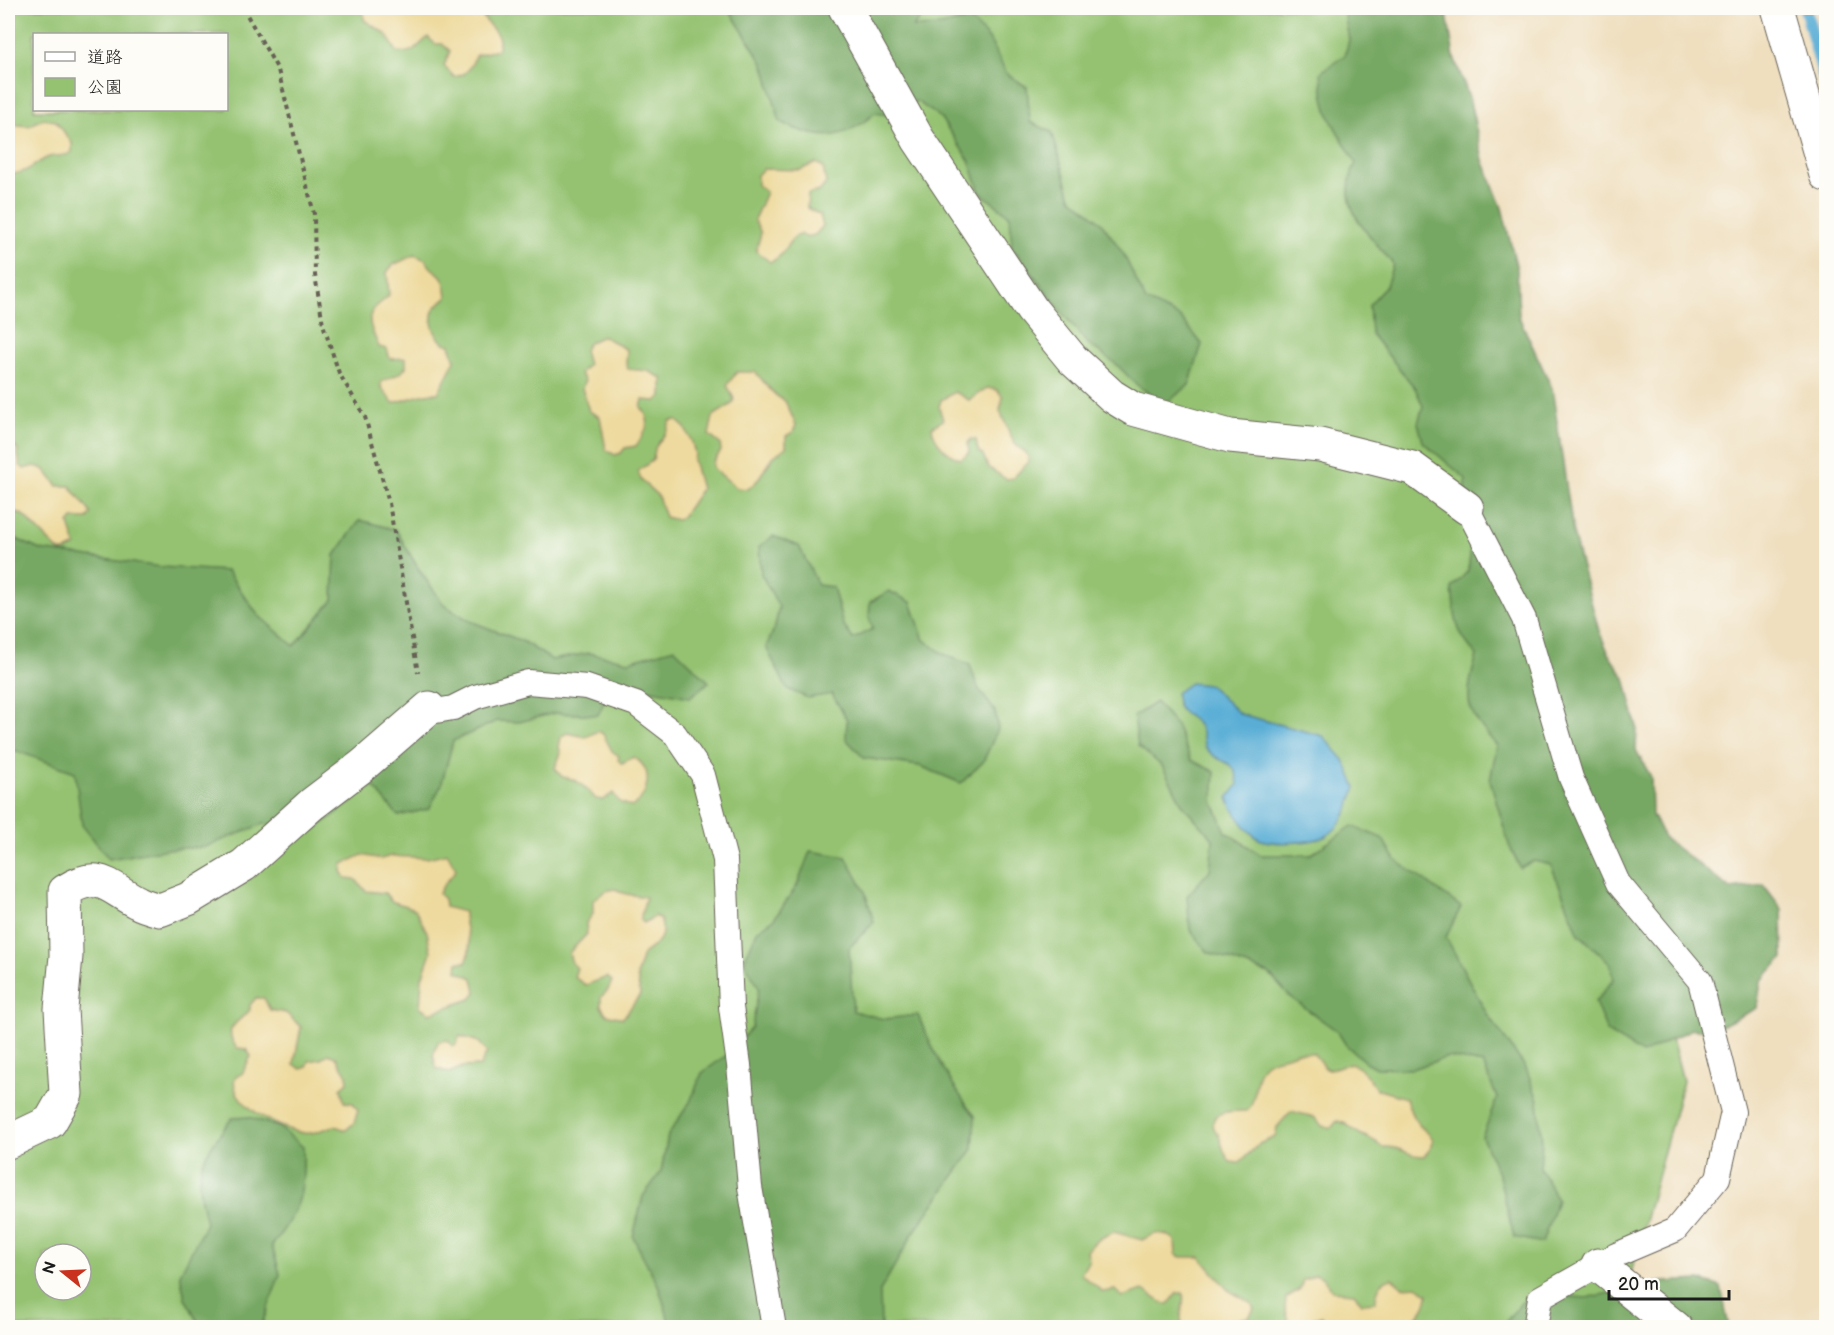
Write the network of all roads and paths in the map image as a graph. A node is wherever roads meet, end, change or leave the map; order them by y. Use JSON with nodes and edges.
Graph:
{"nodes":[{"id":1,"x":243,"y":8,"type":"edge"},
{"id":2,"x":845,"y":8,"type":"edge"},
{"id":3,"x":1778,"y":8,"type":"edge"},
{"id":4,"x":1827,"y":175,"type":"edge"},
{"id":5,"x":1467,"y":508,"type":"joint"},
{"id":6,"x":429,"y":708,"type":"junction"},
{"id":7,"x":8,"y":1142,"type":"edge"},
{"id":8,"x":1598,"y":1265,"type":"junction"},
{"id":9,"x":774,"y":1328,"type":"edge"},
{"id":10,"x":1535,"y":1328,"type":"edge"},
{"id":11,"x":1676,"y":1328,"type":"edge"}],
"edges":[{"from":1,"to":6,"type":"path"},
{"from":2,"to":5,"type":"street"},
{"from":3,"to":4,"type":"street"},
{"from":5,"to":8,"type":"lane"},
{"from":6,"to":7,"type":"street"},
{"from":6,"to":9,"type":"lane"},
{"from":8,"to":10,"type":"lane"},
{"from":8,"to":11,"type":"street"}]}
